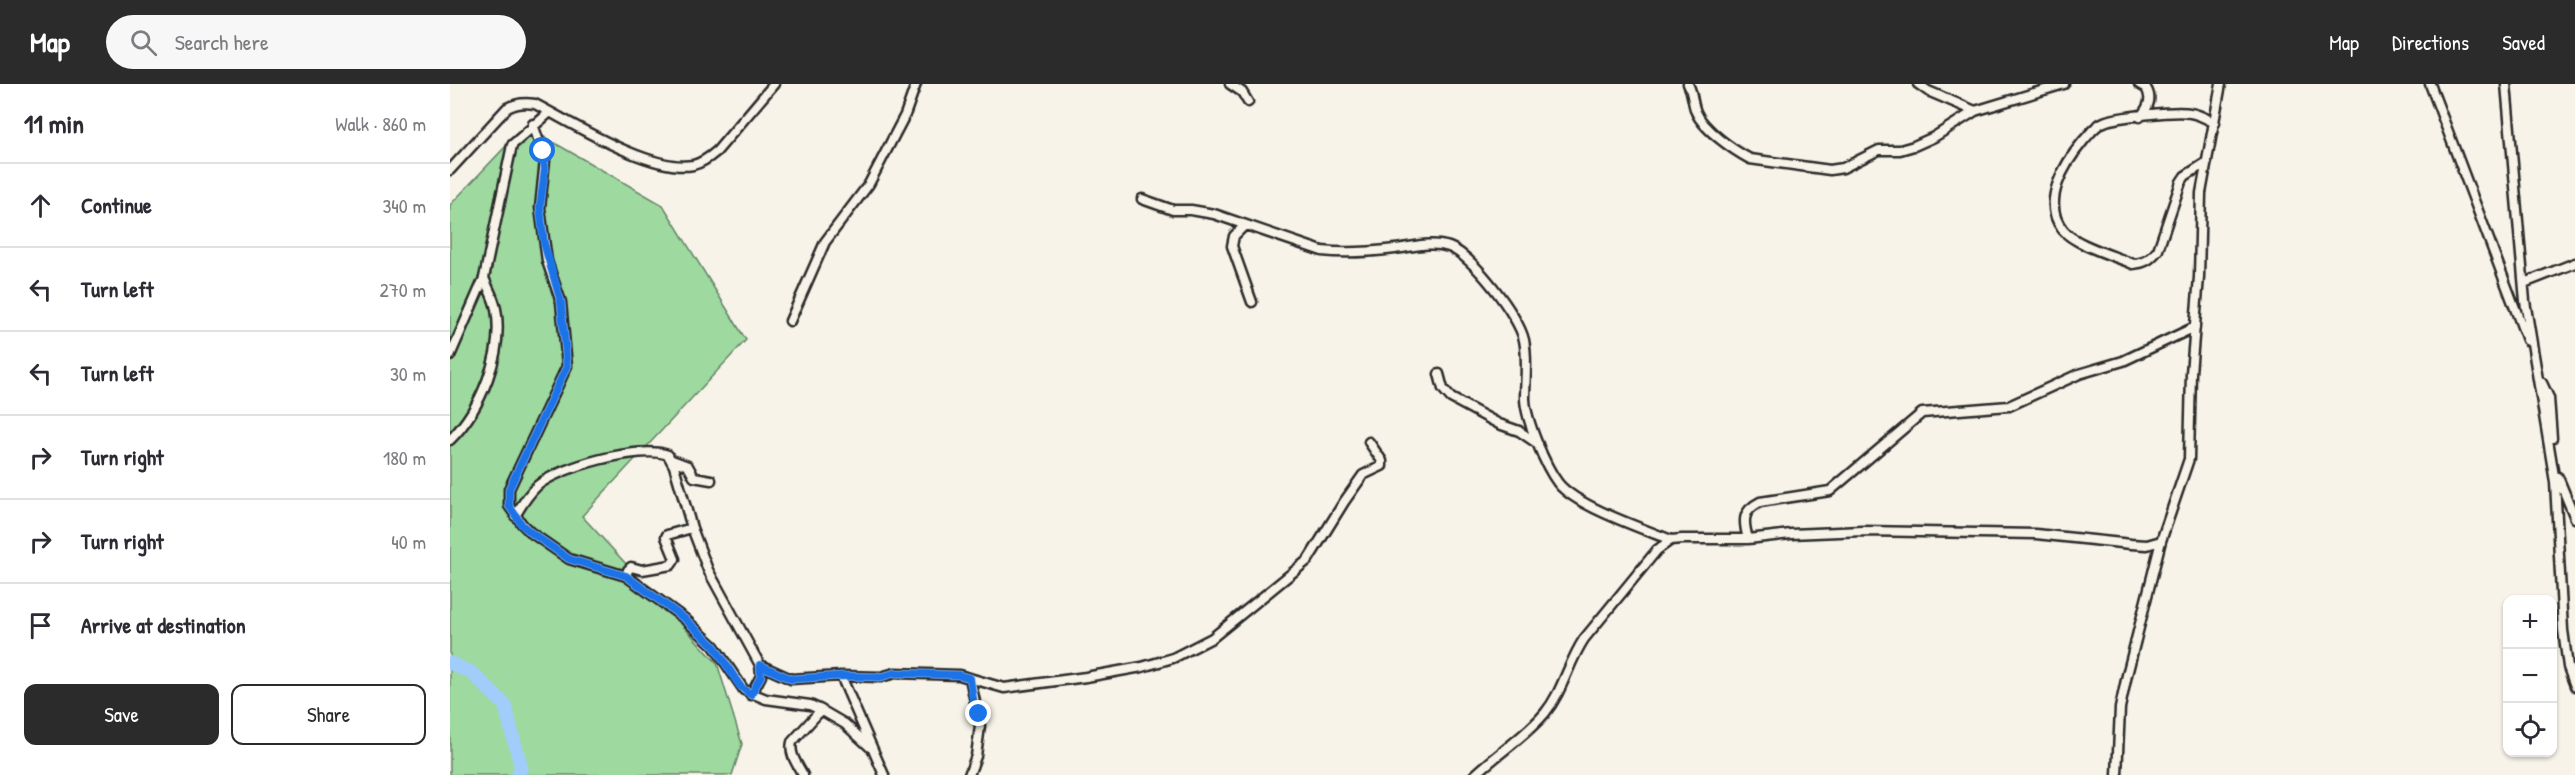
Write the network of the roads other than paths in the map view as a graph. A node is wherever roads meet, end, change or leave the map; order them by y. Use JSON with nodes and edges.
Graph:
{"nodes":[{"id":1,"x":774,"y":84,"type":"edge"},
{"id":2,"x":916,"y":84,"type":"edge"},
{"id":3,"x":1230,"y":84,"type":"edge"},
{"id":4,"x":1688,"y":84,"type":"edge"},
{"id":5,"x":1918,"y":84,"type":"edge"},
{"id":6,"x":2064,"y":84,"type":"edge"},
{"id":7,"x":2139,"y":84,"type":"edge"},
{"id":8,"x":2221,"y":84,"type":"edge"},
{"id":9,"x":2430,"y":84,"type":"edge"},
{"id":10,"x":2506,"y":84,"type":"edge"},
{"id":11,"x":1248,"y":102,"type":"dead end"},
{"id":12,"x":1975,"y":111,"type":"junction"},
{"id":13,"x":550,"y":112,"type":"junction"},
{"id":14,"x":2139,"y":117,"type":"junction"},
{"id":15,"x":2215,"y":123,"type":"junction"},
{"id":16,"x":533,"y":124,"type":"junction"},
{"id":17,"x":2207,"y":162,"type":"junction"},
{"id":18,"x":450,"y":170,"type":"edge"},
{"id":19,"x":1142,"y":199,"type":"dead end"},
{"id":20,"x":1245,"y":225,"type":"junction"},
{"id":21,"x":2575,"y":263,"type":"edge"},
{"id":22,"x":484,"y":278,"type":"junction"},
{"id":23,"x":2524,"y":283,"type":"junction"},
{"id":24,"x":1252,"y":303,"type":"dead end"},
{"id":25,"x":789,"y":321,"type":"dead end"},
{"id":26,"x":2195,"y":327,"type":"junction"},
{"id":27,"x":450,"y":356,"type":"edge"},
{"id":28,"x":2535,"y":363,"type":"junction"},
{"id":29,"x":1439,"y":374,"type":"dead end"},
{"id":30,"x":450,"y":440,"type":"edge"},
{"id":31,"x":1369,"y":442,"type":"dead end"},
{"id":32,"x":1539,"y":444,"type":"junction"},
{"id":33,"x":672,"y":460,"type":"junction"},
{"id":34,"x":711,"y":480,"type":"dead end"},
{"id":35,"x":515,"y":516,"type":"junction"},
{"id":36,"x":2575,"y":518,"type":"edge"},
{"id":37,"x":692,"y":528,"type":"junction"},
{"id":38,"x":1748,"y":539,"type":"junction"},
{"id":39,"x":1671,"y":540,"type":"junction"},
{"id":40,"x":2161,"y":541,"type":"junction"},
{"id":41,"x":626,"y":576,"type":"junction"},
{"id":42,"x":760,"y":665,"type":"junction"},
{"id":43,"x":841,"y":676,"type":"junction"},
{"id":44,"x":970,"y":678,"type":"junction"},
{"id":45,"x":2575,"y":686,"type":"edge"},
{"id":46,"x":751,"y":695,"type":"junction"},
{"id":47,"x":821,"y":710,"type":"junction"},
{"id":48,"x":870,"y":747,"type":"junction"},
{"id":49,"x":803,"y":775,"type":"edge"},
{"id":50,"x":884,"y":775,"type":"edge"},
{"id":51,"x":969,"y":775,"type":"edge"},
{"id":52,"x":1475,"y":775,"type":"edge"},
{"id":53,"x":2117,"y":775,"type":"edge"}],
"edges":[{"from":1,"to":13,"type":"street"},
{"from":2,"to":25,"type":"street"},
{"from":3,"to":11,"type":"street"},
{"from":4,"to":12,"type":"street"},
{"from":5,"to":12,"type":"street"},
{"from":6,"to":12,"type":"street"},
{"from":7,"to":14,"type":"street"},
{"from":8,"to":15,"type":"street"},
{"from":9,"to":28,"type":"street"},
{"from":10,"to":23,"type":"street"},
{"from":13,"to":16,"type":"street"},
{"from":13,"to":18,"type":"street"},
{"from":14,"to":15,"type":"street"},
{"from":14,"to":17,"type":"street"},
{"from":15,"to":17,"type":"street"},
{"from":16,"to":22,"type":"street"},
{"from":16,"to":35,"type":"street"},
{"from":17,"to":26,"type":"street"},
{"from":19,"to":20,"type":"street"},
{"from":20,"to":24,"type":"street"},
{"from":20,"to":32,"type":"street"},
{"from":21,"to":23,"type":"street"},
{"from":22,"to":27,"type":"street"},
{"from":22,"to":30,"type":"street"},
{"from":23,"to":28,"type":"street"},
{"from":26,"to":38,"type":"street"},
{"from":26,"to":40,"type":"street"},
{"from":28,"to":36,"type":"street"},
{"from":28,"to":45,"type":"street"},
{"from":29,"to":32,"type":"street"},
{"from":31,"to":44,"type":"street"},
{"from":32,"to":39,"type":"street"},
{"from":33,"to":34,"type":"street"},
{"from":33,"to":35,"type":"street"},
{"from":33,"to":37,"type":"street"},
{"from":35,"to":41,"type":"street"},
{"from":37,"to":41,"type":"street"},
{"from":37,"to":42,"type":"street"},
{"from":38,"to":39,"type":"street"},
{"from":38,"to":40,"type":"street"},
{"from":39,"to":52,"type":"street"},
{"from":40,"to":53,"type":"street"},
{"from":41,"to":46,"type":"street"},
{"from":42,"to":43,"type":"street"},
{"from":42,"to":46,"type":"street"},
{"from":43,"to":44,"type":"street"},
{"from":43,"to":48,"type":"street"},
{"from":44,"to":51,"type":"street"},
{"from":46,"to":47,"type":"street"},
{"from":47,"to":48,"type":"street"},
{"from":47,"to":49,"type":"street"},
{"from":48,"to":50,"type":"street"}]}
